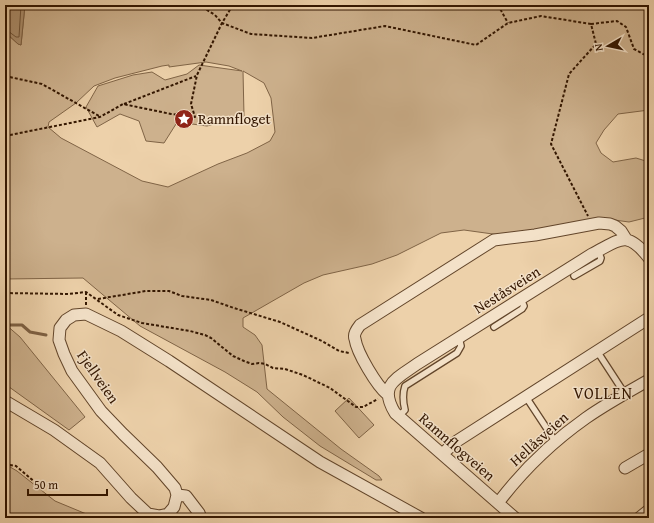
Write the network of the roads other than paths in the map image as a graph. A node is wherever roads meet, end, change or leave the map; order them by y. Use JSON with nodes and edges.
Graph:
{"nodes":[{"id":1,"x":626,"y":239,"type":"junction"},
{"id":2,"x":598,"y":251,"type":"junction"},
{"id":3,"x":649,"y":258,"type":"edge"},
{"id":4,"x":574,"y":276,"type":"dead end"},
{"id":5,"x":521,"y":299,"type":"junction"},
{"id":6,"x":649,"y":318,"type":"edge"},
{"id":7,"x":494,"y":327,"type":"dead end"},
{"id":8,"x":459,"y":338,"type":"junction"},
{"id":9,"x":597,"y":351,"type":"junction"},
{"id":10,"x":649,"y":380,"type":"edge"},
{"id":11,"x":387,"y":394,"type":"junction"},
{"id":12,"x":625,"y":394,"type":"junction"},
{"id":13,"x":526,"y":397,"type":"junction"},
{"id":14,"x":5,"y":401,"type":"edge"},
{"id":15,"x":399,"y":416,"type":"junction"},
{"id":16,"x":555,"y":441,"type":"junction"},
{"id":17,"x":442,"y":454,"type":"junction"},
{"id":18,"x":649,"y":454,"type":"edge"},
{"id":19,"x":625,"y":468,"type":"dead end"},
{"id":20,"x":177,"y":495,"type":"junction"},
{"id":21,"x":498,"y":503,"type":"junction"},
{"id":22,"x":649,"y":510,"type":"edge"},
{"id":23,"x":201,"y":518,"type":"edge"},
{"id":24,"x":421,"y":518,"type":"edge"},
{"id":25,"x":515,"y":518,"type":"edge"},
{"id":26,"x":639,"y":518,"type":"edge"}],
"edges":[{"from":1,"to":2,"type":"street","name":"Neståsveien"},
{"from":1,"to":3,"type":"street"},
{"from":1,"to":11,"type":"street","name":"Ramnflogveien"},
{"from":2,"to":4,"type":"lane"},
{"from":2,"to":5,"type":"street","name":"Neståsveien"},
{"from":5,"to":7,"type":"lane"},
{"from":5,"to":8,"type":"street","name":"Neståsveien"},
{"from":6,"to":9,"type":"street"},
{"from":8,"to":11,"type":"street","name":"Neståsveien"},
{"from":8,"to":15,"type":"lane"},
{"from":9,"to":12,"type":"lane"},
{"from":9,"to":13,"type":"street"},
{"from":10,"to":12,"type":"street","name":"Hellåsveien"},
{"from":11,"to":15,"type":"street","name":"Ramnflogveien"},
{"from":12,"to":16,"type":"street","name":"Hellåsveien"},
{"from":13,"to":16,"type":"lane"},
{"from":13,"to":17,"type":"street"},
{"from":14,"to":20,"type":"street"},
{"from":15,"to":17,"type":"street","name":"Ramnflogveien"},
{"from":16,"to":21,"type":"street","name":"Hellåsveien"},
{"from":17,"to":21,"type":"street","name":"Ramnflogveien"},
{"from":18,"to":19,"type":"street"},
{"from":20,"to":23,"type":"street"},
{"from":20,"to":24,"type":"street","name":"Fjellveien"},
{"from":21,"to":25,"type":"street","name":"Ramnflogveien"},
{"from":22,"to":26,"type":"street"}]}
